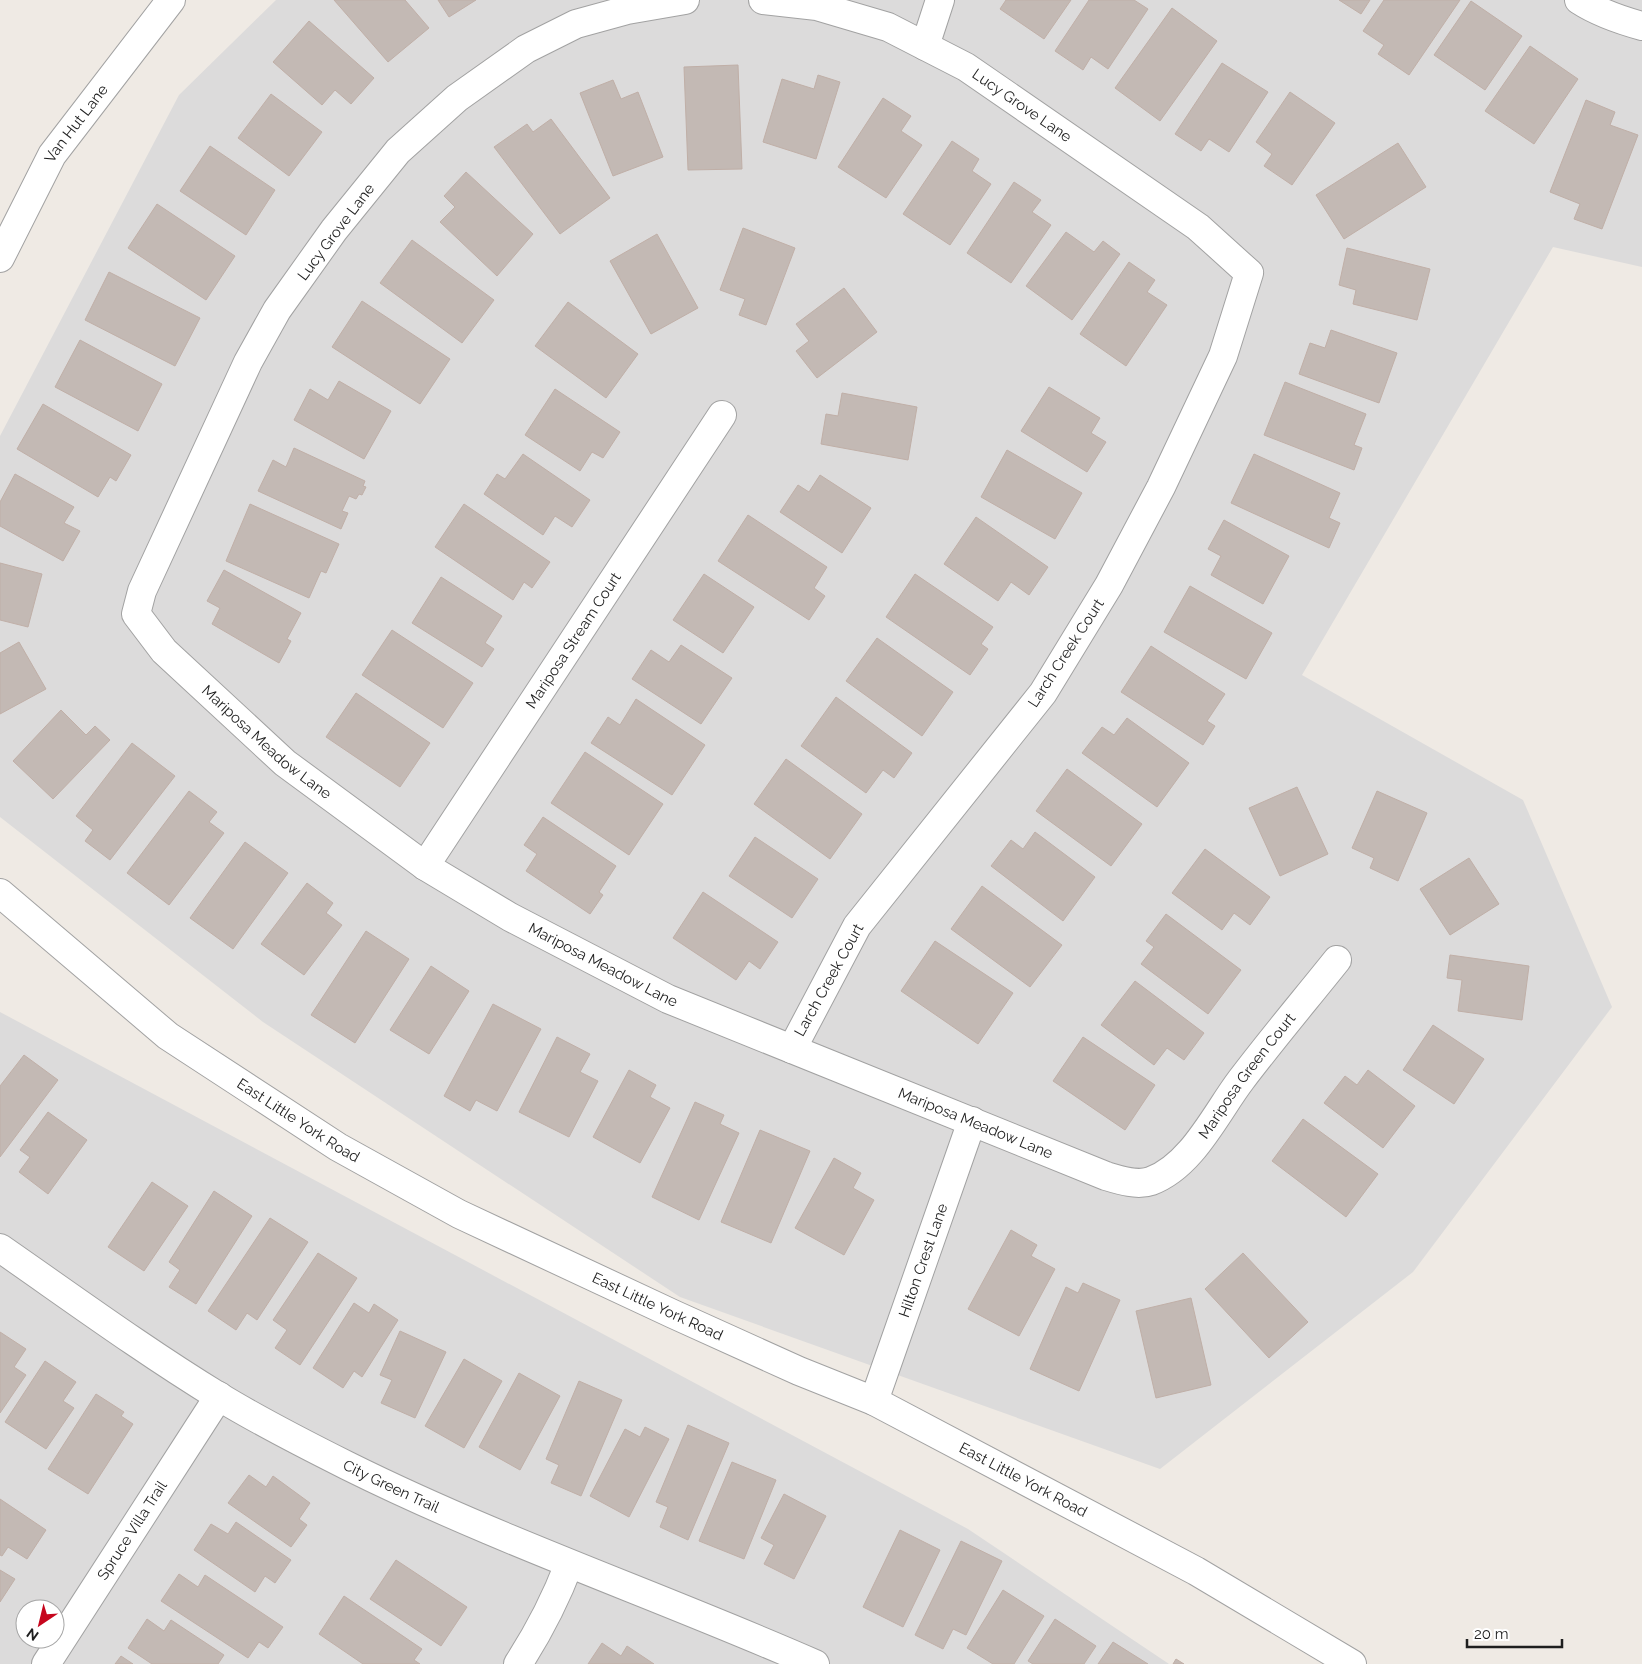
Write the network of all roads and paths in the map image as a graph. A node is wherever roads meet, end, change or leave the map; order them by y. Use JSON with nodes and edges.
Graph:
{"nodes":[{"id":1,"x":171,"y":0,"type":"edge"},
{"id":2,"x":685,"y":0,"type":"edge"},
{"id":3,"x":763,"y":0,"type":"edge"},
{"id":4,"x":940,"y":0,"type":"edge"},
{"id":5,"x":1580,"y":0,"type":"edge"},
{"id":6,"x":1642,"y":26,"type":"edge"},
{"id":7,"x":925,"y":46,"type":"junction"},
{"id":8,"x":0,"y":258,"type":"edge"},
{"id":9,"x":1249,"y":273,"type":"joint"},
{"id":10,"x":722,"y":415,"type":"dead end"},
{"id":11,"x":136,"y":614,"type":"joint"},
{"id":12,"x":425,"y":866,"type":"junction"},
{"id":13,"x":0,"y":893,"type":"edge"},
{"id":14,"x":1337,"y":960,"type":"dead end"},
{"id":15,"x":792,"y":1048,"type":"junction"},
{"id":16,"x":972,"y":1121,"type":"junction"},
{"id":17,"x":1150,"y":1182,"type":"joint"},
{"id":18,"x":0,"y":1248,"type":"edge"},
{"id":19,"x":219,"y":1396,"type":"junction"},
{"id":20,"x":874,"y":1401,"type":"junction"},
{"id":21,"x":569,"y":1564,"type":"junction"},
{"id":22,"x":46,"y":1664,"type":"edge"},
{"id":23,"x":518,"y":1664,"type":"edge"},
{"id":24,"x":815,"y":1664,"type":"edge"},
{"id":25,"x":1352,"y":1664,"type":"edge"}],
"edges":[{"from":1,"to":8,"type":"street","name":"Van Hut Lane"},
{"from":2,"to":11,"type":"street","name":"Lucy Grove Lane"},
{"from":3,"to":7,"type":"street","name":"Lucy Grove Lane"},
{"from":4,"to":7,"type":"street"},
{"from":5,"to":6,"type":"street"},
{"from":7,"to":9,"type":"street","name":"Lucy Grove Lane"},
{"from":9,"to":15,"type":"street","name":"Larch Creek Court"},
{"from":10,"to":12,"type":"street","name":"Mariposa Stream Court"},
{"from":11,"to":12,"type":"street","name":"Mariposa Meadow Lane"},
{"from":12,"to":15,"type":"street","name":"Mariposa Meadow Lane"},
{"from":13,"to":20,"type":"street","name":"East Little York Road"},
{"from":14,"to":17,"type":"street","name":"Mariposa Green Court"},
{"from":15,"to":16,"type":"street","name":"Mariposa Meadow Lane"},
{"from":16,"to":17,"type":"street","name":"Mariposa Meadow Lane"},
{"from":16,"to":20,"type":"street","name":"Hilton Crest Lane"},
{"from":18,"to":19,"type":"street","name":"City Green Trail"},
{"from":19,"to":21,"type":"street","name":"City Green Trail"},
{"from":19,"to":22,"type":"street","name":"Spruce Villa Trail"},
{"from":20,"to":25,"type":"street","name":"East Little York Road"},
{"from":21,"to":23,"type":"street"},
{"from":21,"to":24,"type":"street","name":"City Green Trail"}]}
